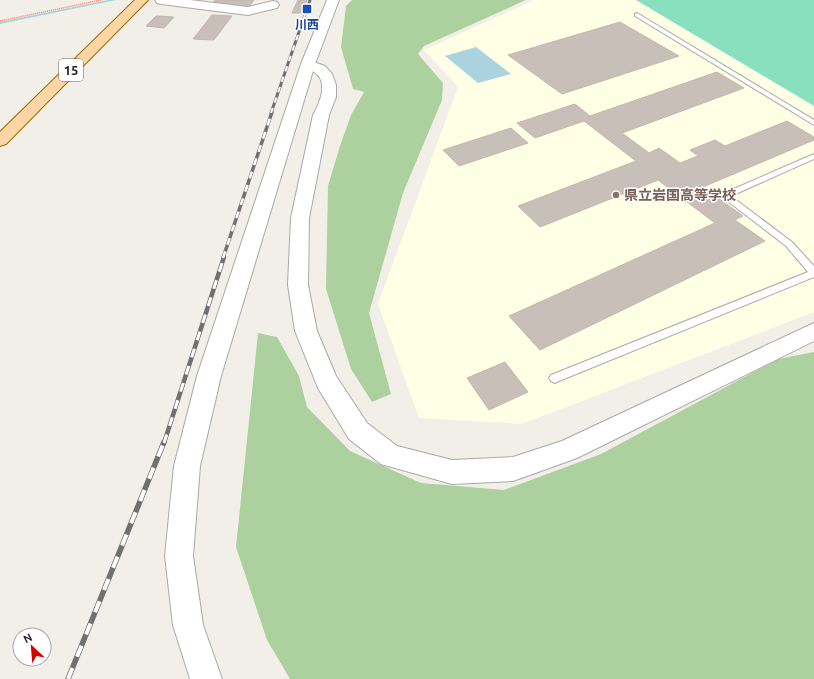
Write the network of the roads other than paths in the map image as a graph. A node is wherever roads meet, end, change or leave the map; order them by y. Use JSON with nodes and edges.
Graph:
{"nodes":[{"id":1,"x":142,"y":0,"type":"edge"},
{"id":2,"x":161,"y":0,"type":"edge"},
{"id":3,"x":333,"y":0,"type":"edge"},
{"id":4,"x":273,"y":5,"type":"dead end"},
{"id":5,"x":637,"y":14,"type":"dead end"},
{"id":6,"x":308,"y":64,"type":"junction"},
{"id":7,"x":814,"y":123,"type":"edge"},
{"id":8,"x":0,"y":141,"type":"edge"},
{"id":9,"x":814,"y":156,"type":"edge"},
{"id":10,"x":814,"y":273,"type":"edge"},
{"id":11,"x":814,"y":332,"type":"edge"},
{"id":12,"x":555,"y":378,"type":"dead end"},
{"id":13,"x":206,"y":679,"type":"edge"}],
"edges":[{"from":1,"to":8,"type":"main road","number":"15"},
{"from":2,"to":4,"type":"street"},
{"from":3,"to":6,"type":"street"},
{"from":5,"to":7,"type":"lane"},
{"from":6,"to":11,"type":"street"},
{"from":6,"to":13,"type":"street"},
{"from":9,"to":10,"type":"lane"},
{"from":10,"to":12,"type":"lane"}]}
